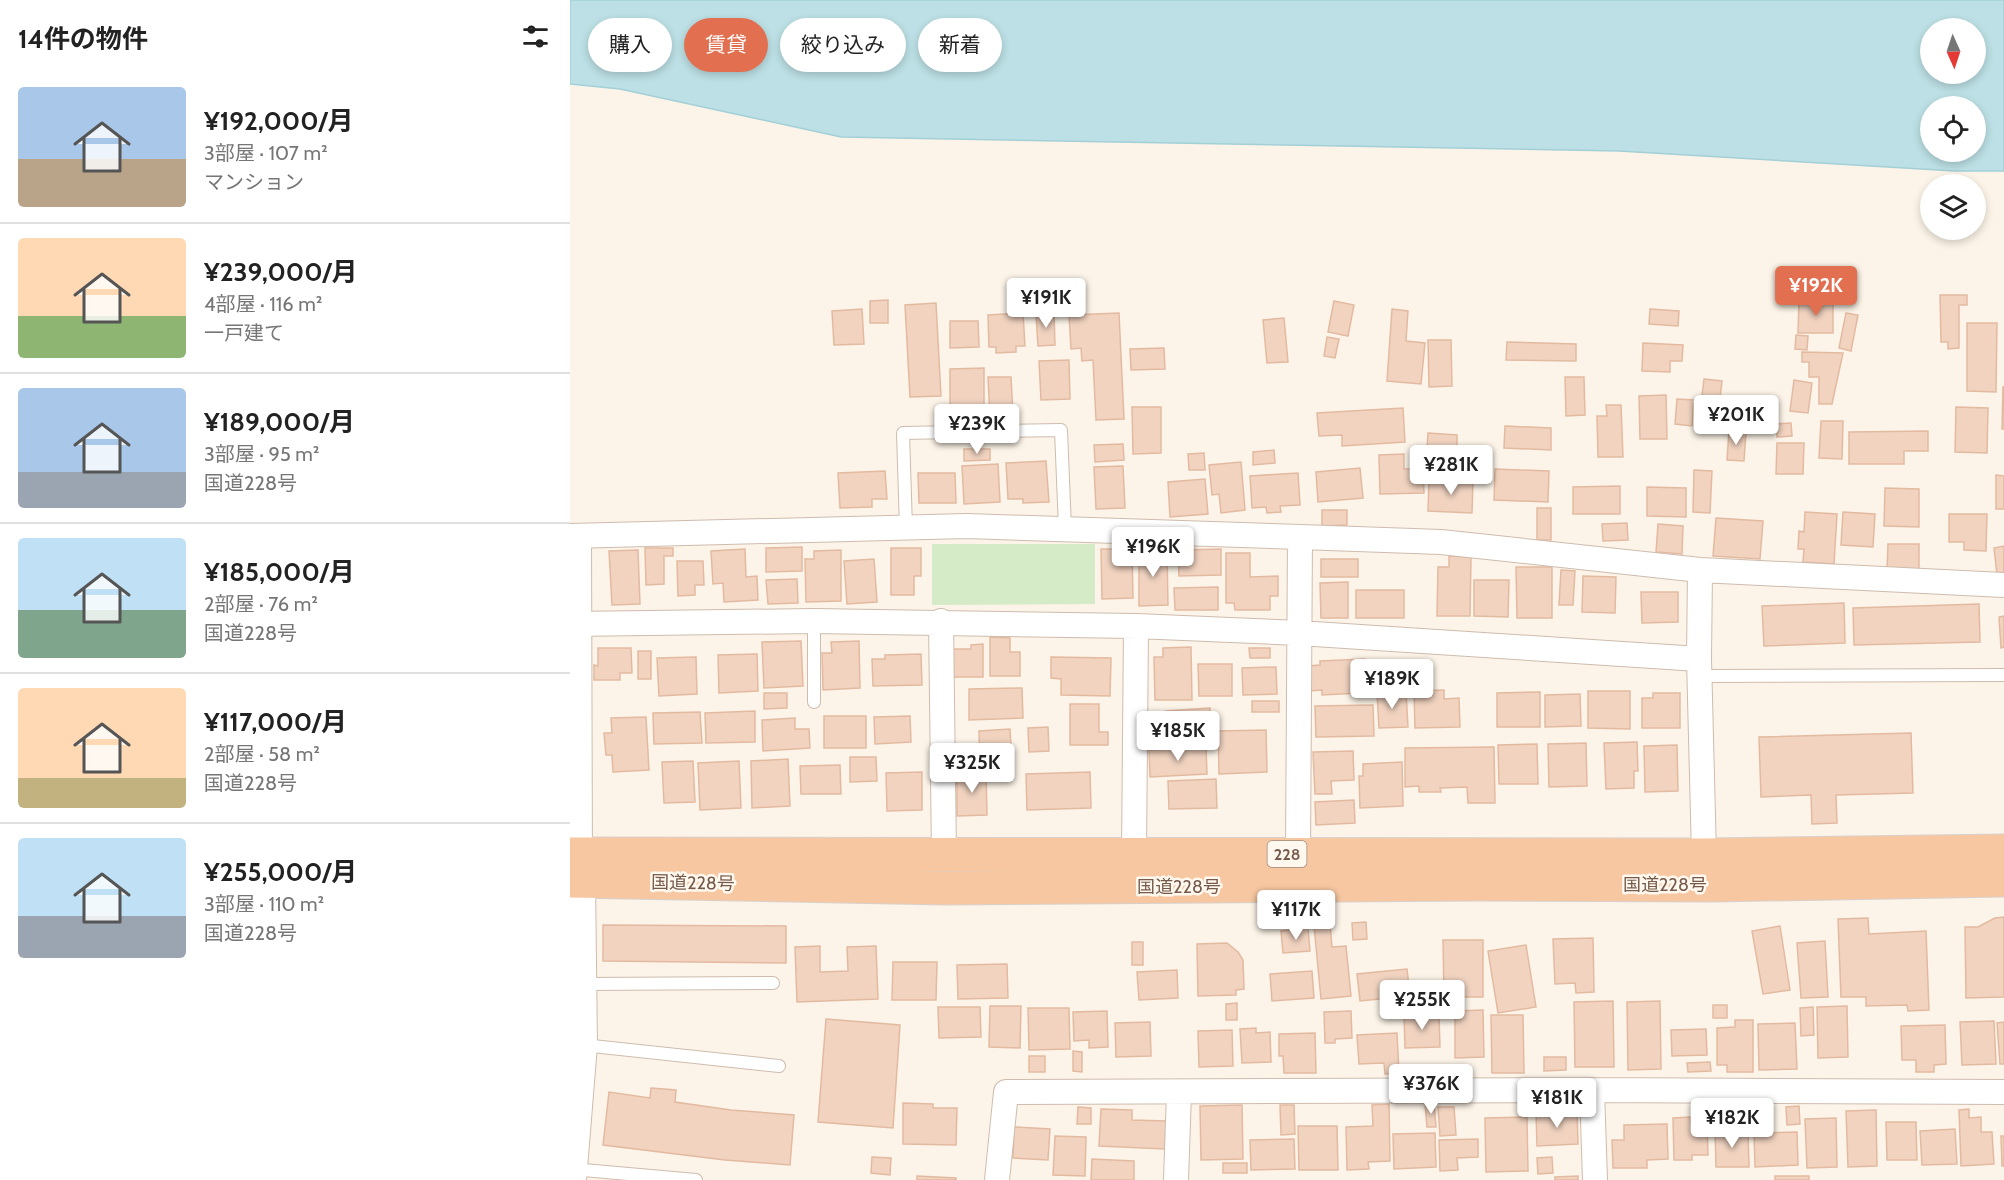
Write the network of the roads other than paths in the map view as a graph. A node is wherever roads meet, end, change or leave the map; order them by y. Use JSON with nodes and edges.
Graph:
{"nodes":[{"id":1,"x":906,"y":528,"type":"junction"},
{"id":2,"x":1065,"y":529,"type":"junction"},
{"id":3,"x":575,"y":536,"type":"edge"},
{"id":4,"x":1300,"y":537,"type":"junction"},
{"id":5,"x":1700,"y":570,"type":"junction"},
{"id":6,"x":2004,"y":585,"type":"edge"},
{"id":7,"x":814,"y":621,"type":"junction"},
{"id":8,"x":941,"y":621,"type":"junction"},
{"id":9,"x":575,"y":624,"type":"edge"},
{"id":10,"x":1136,"y":626,"type":"junction"},
{"id":11,"x":1299,"y":633,"type":"junction"},
{"id":12,"x":1699,"y":668,"type":"junction"},
{"id":13,"x":2004,"y":675,"type":"edge"},
{"id":14,"x":814,"y":702,"type":"dead end"},
{"id":15,"x":2004,"y":851,"type":"edge"},
{"id":16,"x":1298,"y":854,"type":"junction"},
{"id":17,"x":1134,"y":855,"type":"junction"},
{"id":18,"x":1704,"y":855,"type":"junction"},
{"id":19,"x":944,"y":856,"type":"junction"},
{"id":20,"x":575,"y":868,"type":"edge"},
{"id":21,"x":2004,"y":880,"type":"edge"},
{"id":22,"x":773,"y":983,"type":"dead end"},
{"id":23,"x":581,"y":984,"type":"junction"},
{"id":24,"x":582,"y":1045,"type":"junction"},
{"id":25,"x":778,"y":1066,"type":"dead end"},
{"id":26,"x":1592,"y":1090,"type":"junction"},
{"id":27,"x":2004,"y":1092,"type":"edge"},
{"id":28,"x":1179,"y":1093,"type":"junction"},
{"id":29,"x":571,"y":1175,"type":"edge"},
{"id":30,"x":696,"y":1180,"type":"edge"},
{"id":31,"x":997,"y":1180,"type":"edge"},
{"id":32,"x":1176,"y":1180,"type":"edge"},
{"id":33,"x":1595,"y":1180,"type":"edge"}],
"edges":[{"from":1,"to":2,"type":"street"},
{"from":1,"to":2,"type":"lane"},
{"from":1,"to":3,"type":"street"},
{"from":2,"to":4,"type":"street"},
{"from":3,"to":9,"type":"street"},
{"from":4,"to":5,"type":"street"},
{"from":4,"to":11,"type":"street"},
{"from":5,"to":6,"type":"street"},
{"from":5,"to":12,"type":"street"},
{"from":7,"to":8,"type":"street"},
{"from":7,"to":9,"type":"street"},
{"from":7,"to":14,"type":"lane"},
{"from":8,"to":10,"type":"street"},
{"from":8,"to":19,"type":"street"},
{"from":9,"to":20,"type":"street"},
{"from":10,"to":11,"type":"street"},
{"from":10,"to":17,"type":"street"},
{"from":11,"to":12,"type":"street"},
{"from":11,"to":16,"type":"street"},
{"from":12,"to":13,"type":"lane"},
{"from":12,"to":18,"type":"street"},
{"from":15,"to":18,"type":"highway","name":"国道228号","number":"228"},
{"from":16,"to":17,"type":"highway","name":"国道228号","number":"228"},
{"from":16,"to":18,"type":"highway","name":"国道228号","number":"228"},
{"from":17,"to":19,"type":"highway","name":"国道228号","number":"228"},
{"from":19,"to":20,"type":"highway","name":"国道228号","number":"228"},
{"from":20,"to":21,"type":"highway","name":"国道228号","number":"228"},
{"from":20,"to":23,"type":"street"},
{"from":22,"to":23,"type":"lane"},
{"from":23,"to":24,"type":"street"},
{"from":24,"to":25,"type":"lane"},
{"from":24,"to":29,"type":"street"},
{"from":26,"to":27,"type":"street"},
{"from":26,"to":28,"type":"street"},
{"from":26,"to":33,"type":"street"},
{"from":28,"to":31,"type":"street"},
{"from":28,"to":32,"type":"street"},
{"from":29,"to":30,"type":"lane"}]}
